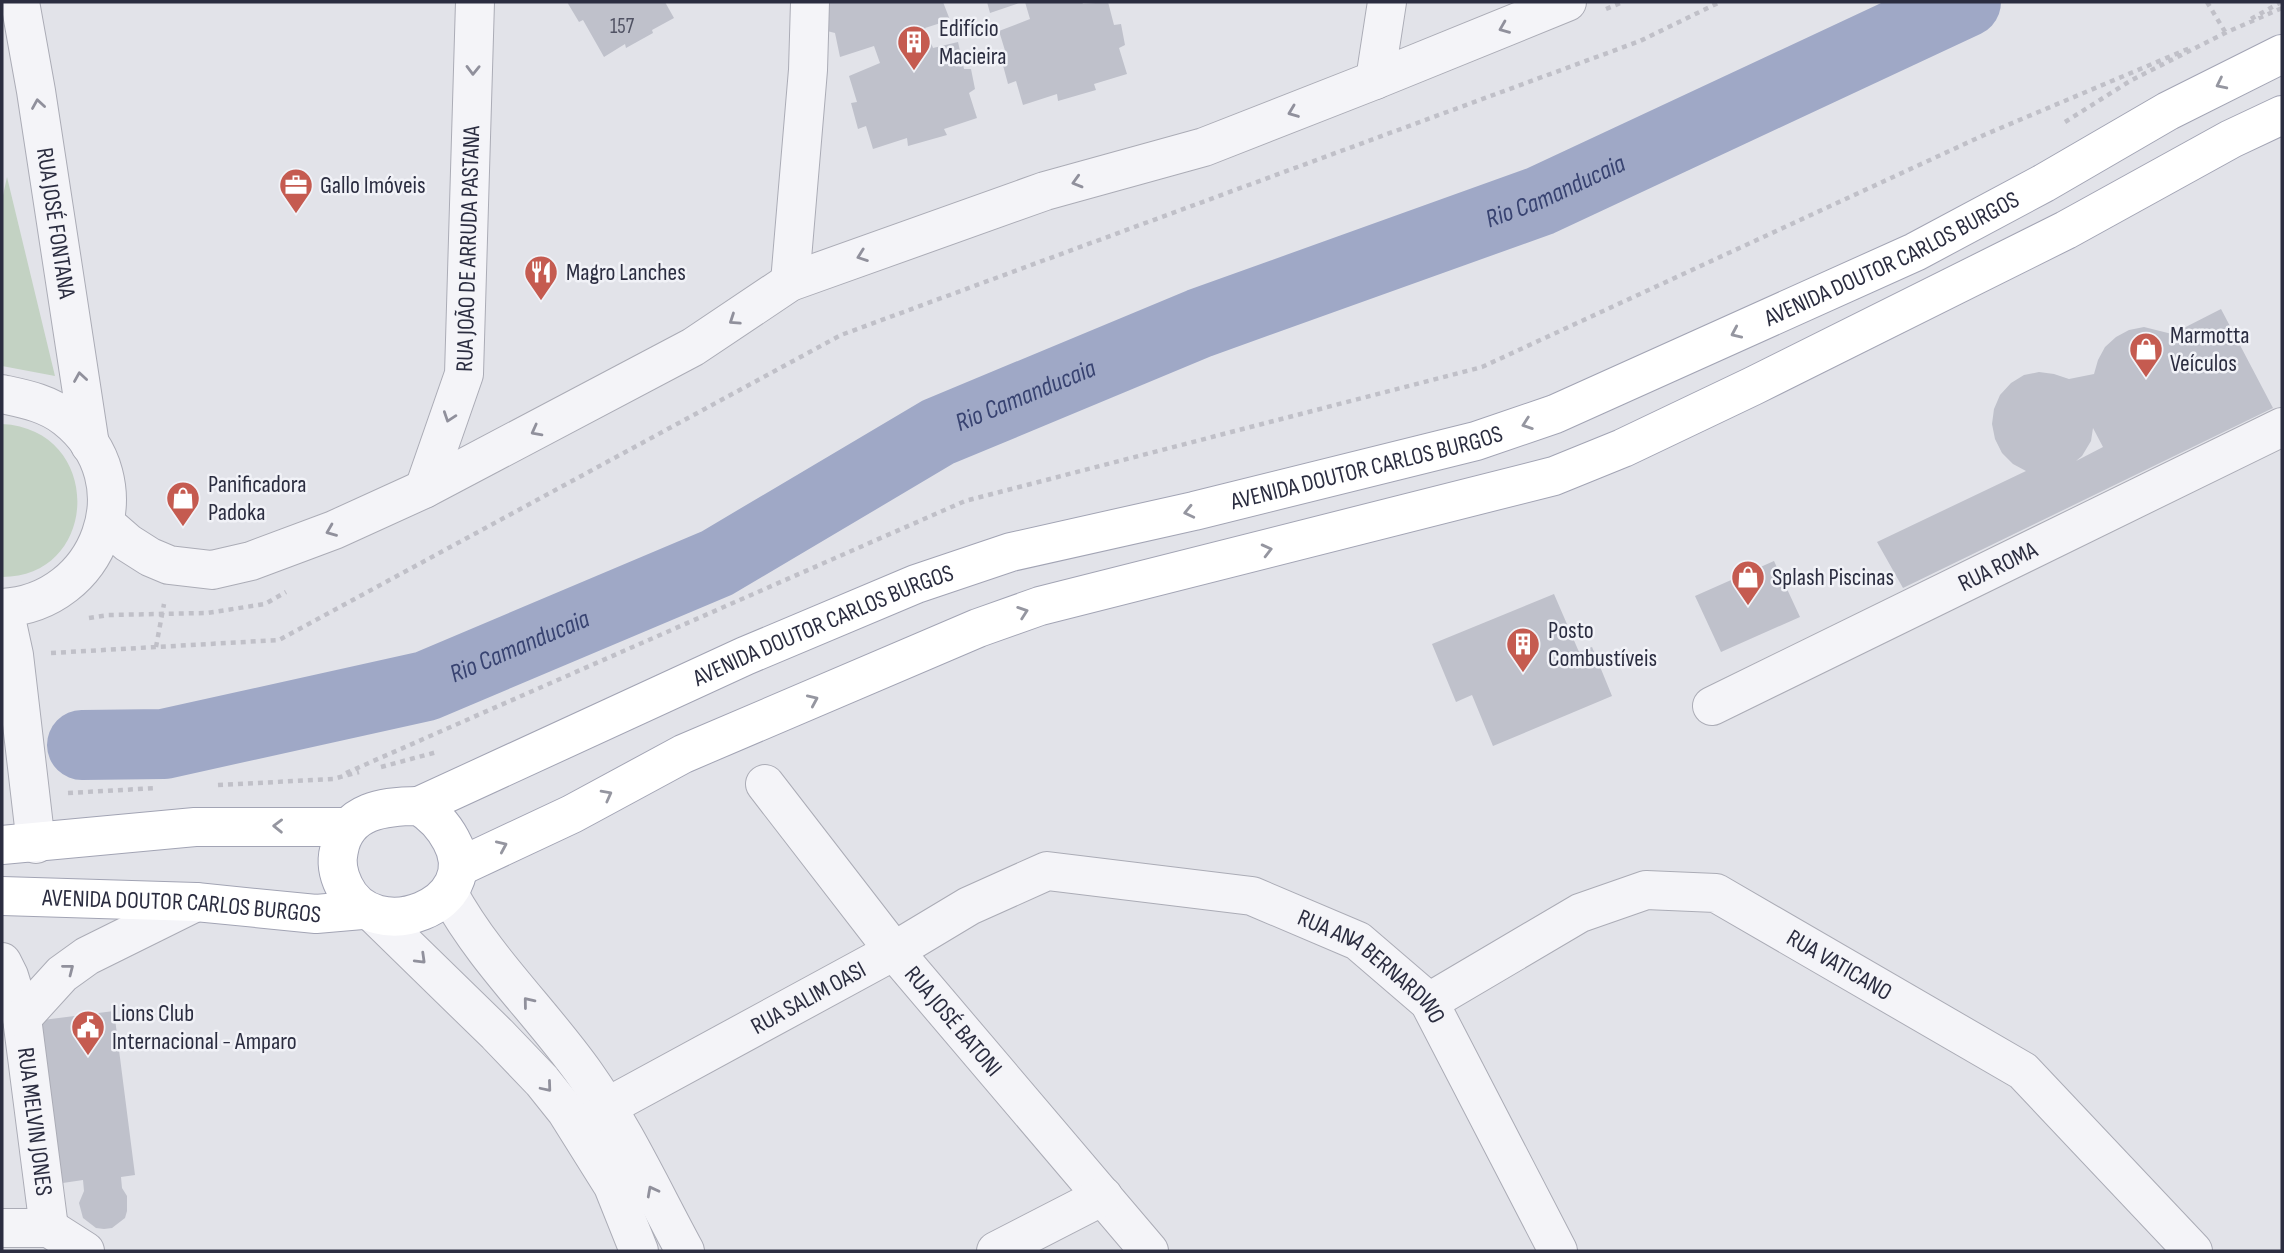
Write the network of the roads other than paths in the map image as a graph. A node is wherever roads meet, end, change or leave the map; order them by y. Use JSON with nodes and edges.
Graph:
{"nodes":[{"id":1,"x":20,"y":2,"type":"edge"},
{"id":2,"x":475,"y":2,"type":"edge"},
{"id":3,"x":810,"y":2,"type":"edge"},
{"id":4,"x":1387,"y":2,"type":"edge"},
{"id":5,"x":1583,"y":7,"type":"edge"},
{"id":6,"x":2282,"y":54,"type":"edge"},
{"id":7,"x":1375,"y":80,"type":"junction"},
{"id":8,"x":2282,"y":115,"type":"edge"},
{"id":9,"x":790,"y":282,"type":"junction"},
{"id":10,"x":2,"y":394,"type":"edge"},
{"id":11,"x":2282,"y":427,"type":"edge"},
{"id":12,"x":90,"y":445,"type":"junction"},
{"id":13,"x":424,"y":489,"type":"junction"},
{"id":14,"x":105,"y":523,"type":"junction"},
{"id":15,"x":3,"y":608,"type":"edge"},
{"id":16,"x":1712,"y":706,"type":"dead end"},
{"id":17,"x":765,"y":784,"type":"dead end"},
{"id":18,"x":419,"y":806,"type":"junction"},
{"id":19,"x":346,"y":827,"type":"junction"},
{"id":20,"x":24,"y":835,"type":"edge"},
{"id":21,"x":1046,"y":871,"type":"joint"},
{"id":22,"x":454,"y":880,"type":"junction"},
{"id":23,"x":2,"y":896,"type":"edge"},
{"id":24,"x":196,"y":902,"type":"junction"},
{"id":25,"x":369,"y":913,"type":"junction"},
{"id":26,"x":894,"y":951,"type":"junction"},
{"id":27,"x":2,"y":962,"type":"edge"},
{"id":28,"x":1429,"y":1002,"type":"junction"},
{"id":29,"x":22,"y":1018,"type":"junction"},
{"id":30,"x":607,"y":1107,"type":"junction"},
{"id":31,"x":1103,"y":1196,"type":"junction"},
{"id":32,"x":2,"y":1228,"type":"edge"},
{"id":33,"x":49,"y":1228,"type":"junction"},
{"id":34,"x":1546,"y":1243,"type":"edge"},
{"id":35,"x":2188,"y":1249,"type":"edge"},
{"id":36,"x":85,"y":1251,"type":"edge"},
{"id":37,"x":639,"y":1251,"type":"edge"},
{"id":38,"x":685,"y":1251,"type":"edge"},
{"id":39,"x":996,"y":1251,"type":"edge"},
{"id":40,"x":1149,"y":1251,"type":"edge"}],
"edges":[{"from":12,"to":1,"type":"street","name":"RUA JOSÉ FONTANA","one_way":true},
{"from":2,"to":13,"type":"street","name":"RUA JOÃO DE ARRUDA PASTANA","one_way":true},
{"from":3,"to":9,"type":"street"},
{"from":4,"to":7,"type":"street"},
{"from":5,"to":7,"type":"street","one_way":true},
{"from":6,"to":18,"type":"main road","name":"AVENIDA DOUTOR CARLOS BURGOS","one_way":true},
{"from":7,"to":9,"type":"street","one_way":true},
{"from":22,"to":8,"type":"main road","one_way":true},
{"from":9,"to":13,"type":"street","one_way":true},
{"from":10,"to":12,"type":"street"},
{"from":11,"to":16,"type":"street","name":"RUA ROMA"},
{"from":12,"to":14,"type":"street"},
{"from":13,"to":14,"type":"street","one_way":true},
{"from":14,"to":15,"type":"street"},
{"from":15,"to":20,"type":"street"},
{"from":17,"to":26,"type":"street","name":"RUA JOSÉ BATONI"},
{"from":18,"to":19,"type":"main road"},
{"from":18,"to":22,"type":"main road"},
{"from":19,"to":20,"type":"main road","one_way":true},
{"from":19,"to":25,"type":"main road"},
{"from":21,"to":26,"type":"street","name":"RUA SALIM OASI"},
{"from":21,"to":28,"type":"street","name":"RUA ANA BERNARDINO"},
{"from":22,"to":25,"type":"main road"},
{"from":30,"to":22,"type":"street","one_way":true},
{"from":23,"to":24,"type":"main road","name":"AVENIDA DOUTOR CARLOS BURGOS"},
{"from":24,"to":25,"type":"main road","name":"AVENIDA DOUTOR CARLOS BURGOS"},
{"from":29,"to":24,"type":"street","name":"RUA MELVIN JONES","one_way":true},
{"from":25,"to":37,"type":"street","one_way":true},
{"from":26,"to":30,"type":"street","name":"RUA SALIM OASI"},
{"from":26,"to":31,"type":"street","name":"RUA JOSÉ BATONI"},
{"from":27,"to":29,"type":"street","name":"RUA MELVIN JONES"},
{"from":28,"to":34,"type":"street","name":"RUA ANA BERNARDINO"},
{"from":28,"to":35,"type":"street","name":"RUA VATICANO"},
{"from":29,"to":33,"type":"street","name":"RUA MELVIN JONES"},
{"from":38,"to":30,"type":"street","one_way":true},
{"from":31,"to":39,"type":"street"},
{"from":31,"to":40,"type":"street","name":"RUA JOSÉ BATONI"},
{"from":32,"to":33,"type":"street"},
{"from":33,"to":36,"type":"street"}]}
